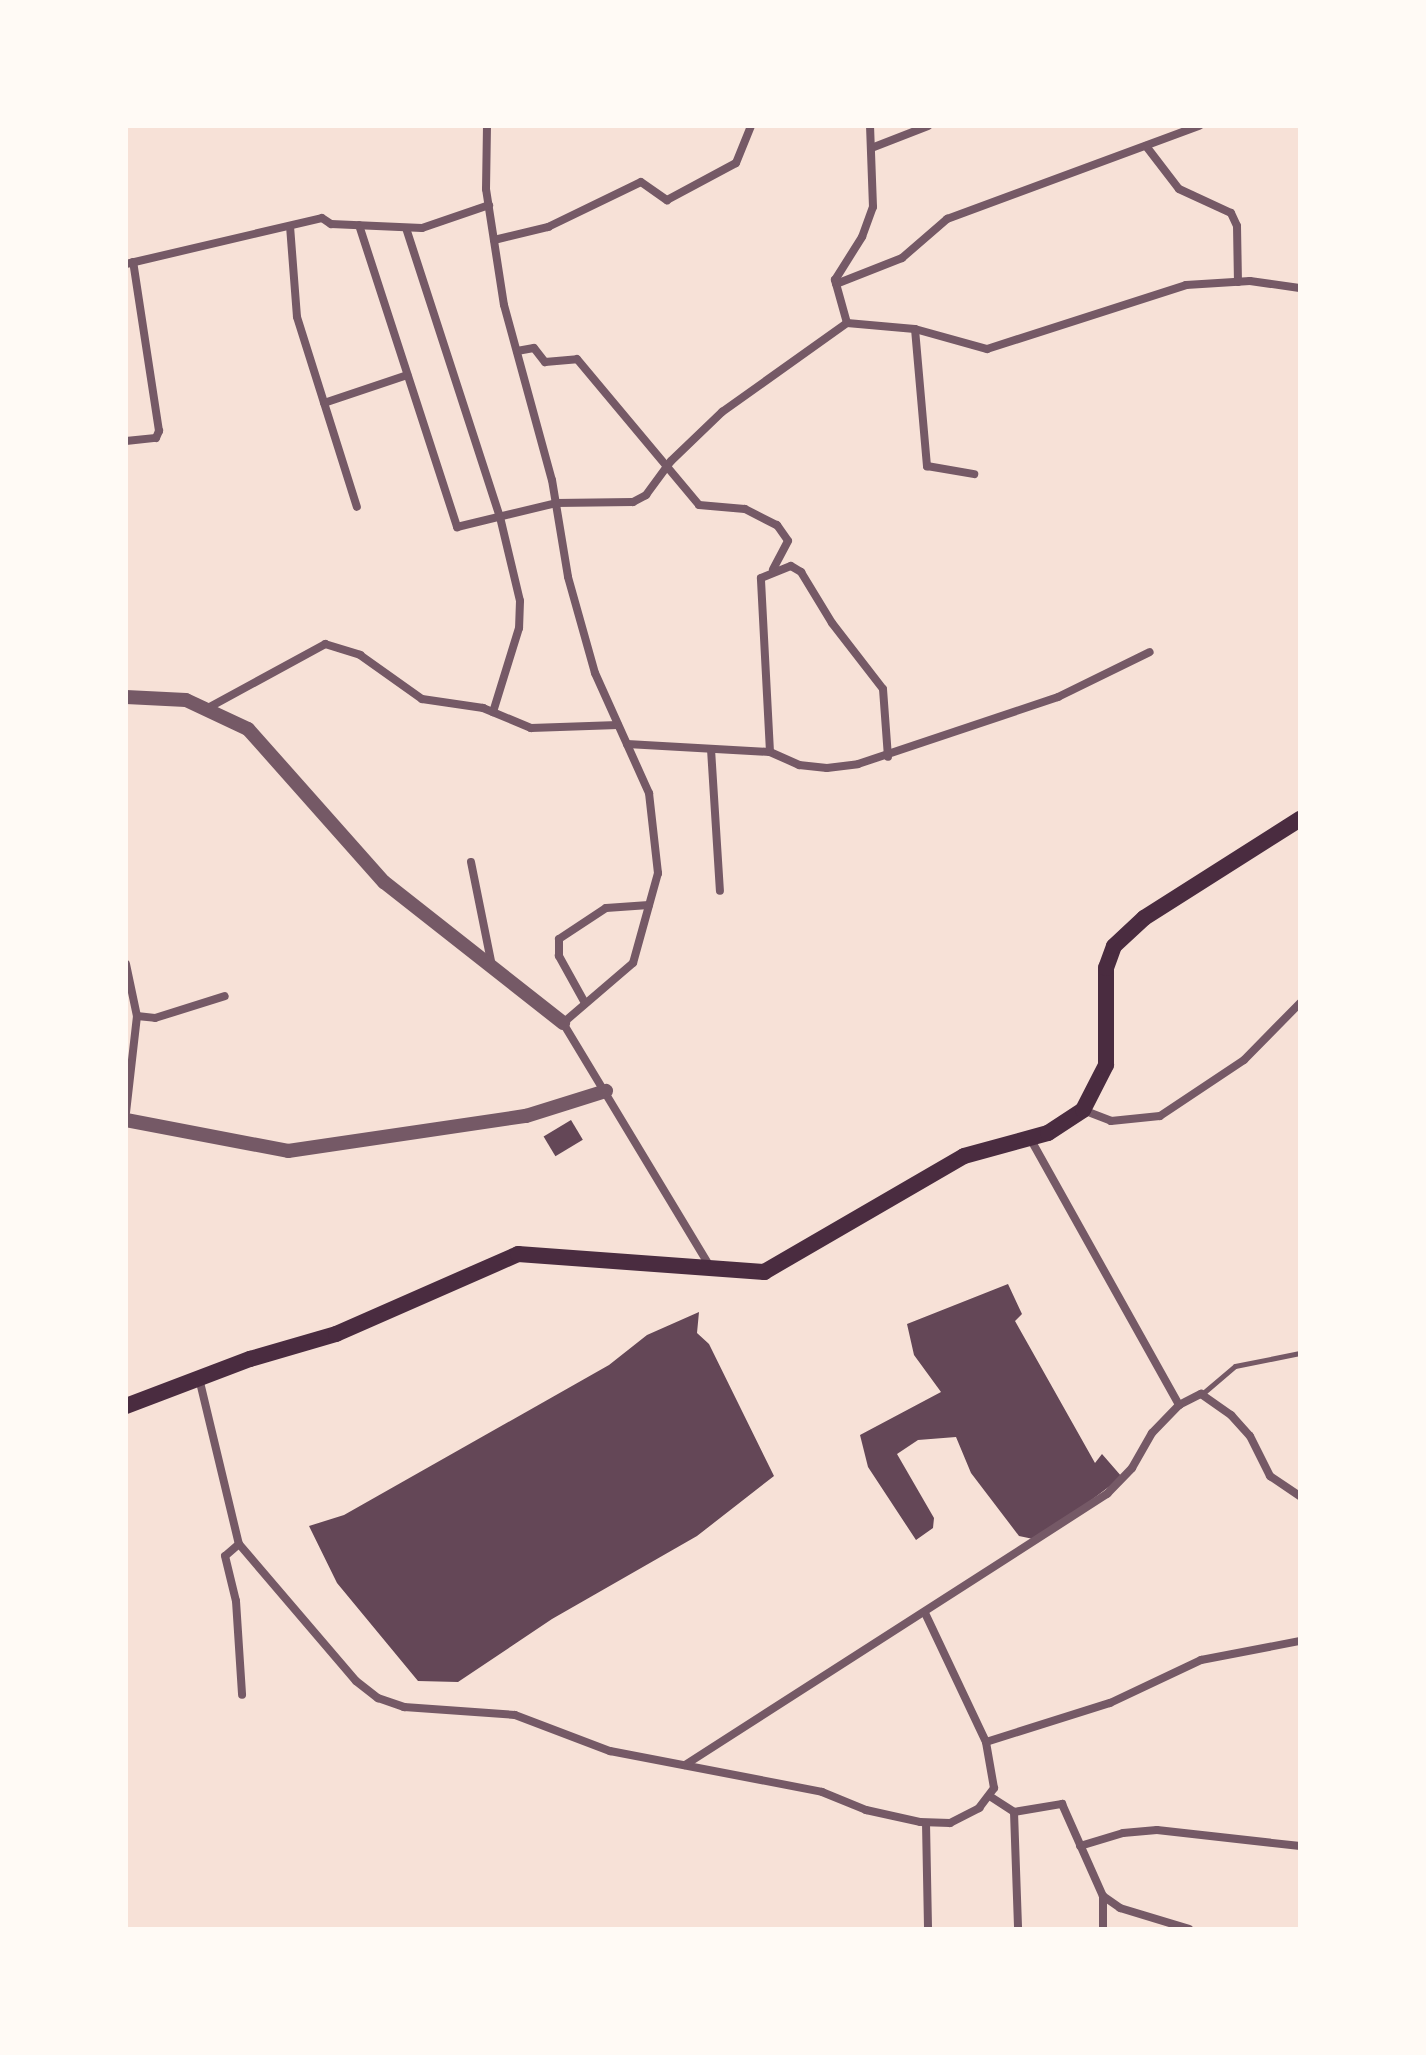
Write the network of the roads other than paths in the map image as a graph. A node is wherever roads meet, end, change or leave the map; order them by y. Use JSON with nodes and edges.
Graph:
{"nodes":[{"id":1,"x":487,"y":126,"type":"edge"},
{"id":2,"x":751,"y":126,"type":"edge"},
{"id":3,"x":870,"y":126,"type":"edge"},
{"id":4,"x":928,"y":126,"type":"edge"},
{"id":5,"x":1199,"y":126,"type":"edge"},
{"id":6,"x":1146,"y":146,"type":"junction"},
{"id":7,"x":874,"y":147,"type":"junction"},
{"id":8,"x":489,"y":205,"type":"junction"},
{"id":9,"x":359,"y":225,"type":"junction"},
{"id":10,"x":290,"y":226,"type":"junction"},
{"id":11,"x":406,"y":228,"type":"junction"},
{"id":12,"x":494,"y":240,"type":"junction"},
{"id":13,"x":129,"y":263,"type":"edge"},
{"id":14,"x":1238,"y":282,"type":"junction"},
{"id":15,"x":836,"y":284,"type":"junction"},
{"id":16,"x":1300,"y":288,"type":"edge"},
{"id":17,"x":847,"y":323,"type":"junction"},
{"id":18,"x":915,"y":329,"type":"junction"},
{"id":19,"x":517,"y":351,"type":"junction"},
{"id":20,"x":407,"y":375,"type":"junction"},
{"id":21,"x":324,"y":403,"type":"junction"},
{"id":22,"x":126,"y":441,"type":"edge"},
{"id":23,"x":974,"y":474,"type":"dead end"},
{"id":24,"x":556,"y":503,"type":"junction"},
{"id":25,"x":357,"y":507,"type":"dead end"},
{"id":26,"x":500,"y":517,"type":"junction"},
{"id":27,"x":773,"y":569,"type":"junction"},
{"id":28,"x":1150,"y":652,"type":"dead end"},
{"id":29,"x":126,"y":697,"type":"edge"},
{"id":30,"x":205,"y":709,"type":"junction"},
{"id":31,"x":493,"y":712,"type":"junction"},
{"id":32,"x":618,"y":725,"type":"junction"},
{"id":33,"x":627,"y":744,"type":"junction"},
{"id":34,"x":711,"y":749,"type":"junction"},
{"id":35,"x":770,"y":752,"type":"junction"},
{"id":36,"x":888,"y":757,"type":"junction"},
{"id":37,"x":1300,"y":819,"type":"edge"},
{"id":38,"x":471,"y":862,"type":"dead end"},
{"id":39,"x":720,"y":891,"type":"dead end"},
{"id":40,"x":649,"y":905,"type":"junction"},
{"id":41,"x":126,"y":964,"type":"edge"},
{"id":42,"x":492,"y":967,"type":"junction"},
{"id":43,"x":225,"y":996,"type":"dead end"},
{"id":44,"x":585,"y":1003,"type":"junction"},
{"id":45,"x":1300,"y":1003,"type":"edge"},
{"id":46,"x":137,"y":1016,"type":"junction"},
{"id":47,"x":563,"y":1023,"type":"junction"},
{"id":48,"x":129,"y":1036,"type":"edge"},
{"id":49,"x":606,"y":1091,"type":"junction"},
{"id":50,"x":1083,"y":1110,"type":"junction"},
{"id":51,"x":126,"y":1113,"type":"edge"},
{"id":52,"x":126,"y":1120,"type":"edge"},
{"id":53,"x":1031,"y":1140,"type":"junction"},
{"id":54,"x":713,"y":1272,"type":"junction"},
{"id":55,"x":1300,"y":1353,"type":"edge"},
{"id":56,"x":199,"y":1378,"type":"junction"},
{"id":57,"x":1201,"y":1394,"type":"junction"},
{"id":58,"x":1179,"y":1405,"type":"junction"},
{"id":59,"x":126,"y":1406,"type":"edge"},
{"id":60,"x":1300,"y":1496,"type":"edge"},
{"id":61,"x":239,"y":1544,"type":"junction"},
{"id":62,"x":925,"y":1613,"type":"junction"},
{"id":63,"x":1300,"y":1641,"type":"edge"},
{"id":64,"x":242,"y":1695,"type":"dead end"},
{"id":65,"x":986,"y":1742,"type":"junction"},
{"id":66,"x":684,"y":1765,"type":"junction"},
{"id":67,"x":991,"y":1797,"type":"junction"},
{"id":68,"x":1014,"y":1812,"type":"junction"},
{"id":69,"x":926,"y":1823,"type":"junction"},
{"id":70,"x":1080,"y":1846,"type":"junction"},
{"id":71,"x":1300,"y":1846,"type":"edge"},
{"id":72,"x":1103,"y":1896,"type":"junction"},
{"id":73,"x":928,"y":1929,"type":"edge"},
{"id":74,"x":1018,"y":1929,"type":"edge"},
{"id":75,"x":1103,"y":1929,"type":"edge"},
{"id":76,"x":1189,"y":1929,"type":"edge"}],
"edges":[{"from":1,"to":8,"type":"street"},
{"from":2,"to":12,"type":"street"},
{"from":3,"to":7,"type":"street"},
{"from":4,"to":7,"type":"street"},
{"from":5,"to":6,"type":"street"},
{"from":6,"to":14,"type":"street"},
{"from":6,"to":15,"type":"street"},
{"from":7,"to":15,"type":"street"},
{"from":8,"to":11,"type":"street"},
{"from":8,"to":12,"type":"street"},
{"from":9,"to":10,"type":"street"},
{"from":9,"to":11,"type":"street"},
{"from":9,"to":20,"type":"street"},
{"from":10,"to":13,"type":"street"},
{"from":10,"to":21,"type":"street"},
{"from":11,"to":26,"type":"street"},
{"from":12,"to":19,"type":"street"},
{"from":13,"to":22,"type":"street"},
{"from":14,"to":16,"type":"street"},
{"from":14,"to":18,"type":"street"},
{"from":15,"to":17,"type":"street"},
{"from":17,"to":18,"type":"street"},
{"from":17,"to":24,"type":"street"},
{"from":18,"to":23,"type":"street"},
{"from":19,"to":24,"type":"street"},
{"from":19,"to":27,"type":"street"},
{"from":20,"to":21,"type":"street"},
{"from":20,"to":26,"type":"street"},
{"from":21,"to":25,"type":"street"},
{"from":24,"to":26,"type":"street"},
{"from":24,"to":32,"type":"street"},
{"from":26,"to":31,"type":"street"},
{"from":27,"to":35,"type":"street"},
{"from":27,"to":36,"type":"street"},
{"from":28,"to":36,"type":"street"},
{"from":29,"to":30,"type":"street"},
{"from":30,"to":31,"type":"street"},
{"from":30,"to":42,"type":"street"},
{"from":31,"to":32,"type":"street"},
{"from":32,"to":33,"type":"street"},
{"from":33,"to":34,"type":"street"},
{"from":33,"to":40,"type":"street"},
{"from":34,"to":35,"type":"street"},
{"from":34,"to":39,"type":"street"},
{"from":35,"to":36,"type":"street"},
{"from":37,"to":50,"type":"main road"},
{"from":38,"to":42,"type":"street"},
{"from":40,"to":44,"type":"street"},
{"from":40,"to":44,"type":"street"},
{"from":41,"to":46,"type":"street"},
{"from":42,"to":47,"type":"street"},
{"from":43,"to":46,"type":"street"},
{"from":44,"to":47,"type":"street"},
{"from":45,"to":50,"type":"street"},
{"from":46,"to":48,"type":"street"},
{"from":47,"to":49,"type":"street"},
{"from":48,"to":51,"type":"street"},
{"from":49,"to":52,"type":"street"},
{"from":49,"to":54,"type":"street"},
{"from":50,"to":53,"type":"main road"},
{"from":53,"to":54,"type":"main road"},
{"from":53,"to":58,"type":"street"},
{"from":54,"to":56,"type":"main road"},
{"from":55,"to":57,"type":"lane"},
{"from":56,"to":59,"type":"main road"},
{"from":56,"to":61,"type":"street"},
{"from":57,"to":58,"type":"street"},
{"from":57,"to":60,"type":"street"},
{"from":58,"to":62,"type":"street"},
{"from":61,"to":64,"type":"street"},
{"from":61,"to":66,"type":"street"},
{"from":62,"to":65,"type":"street"},
{"from":62,"to":66,"type":"street"},
{"from":63,"to":65,"type":"street"},
{"from":65,"to":67,"type":"street"},
{"from":66,"to":69,"type":"street"},
{"from":67,"to":68,"type":"street"},
{"from":67,"to":69,"type":"street"},
{"from":68,"to":70,"type":"street"},
{"from":68,"to":74,"type":"street"},
{"from":69,"to":73,"type":"street"},
{"from":70,"to":71,"type":"street"},
{"from":70,"to":72,"type":"street"},
{"from":72,"to":75,"type":"street"},
{"from":72,"to":76,"type":"street"}]}
